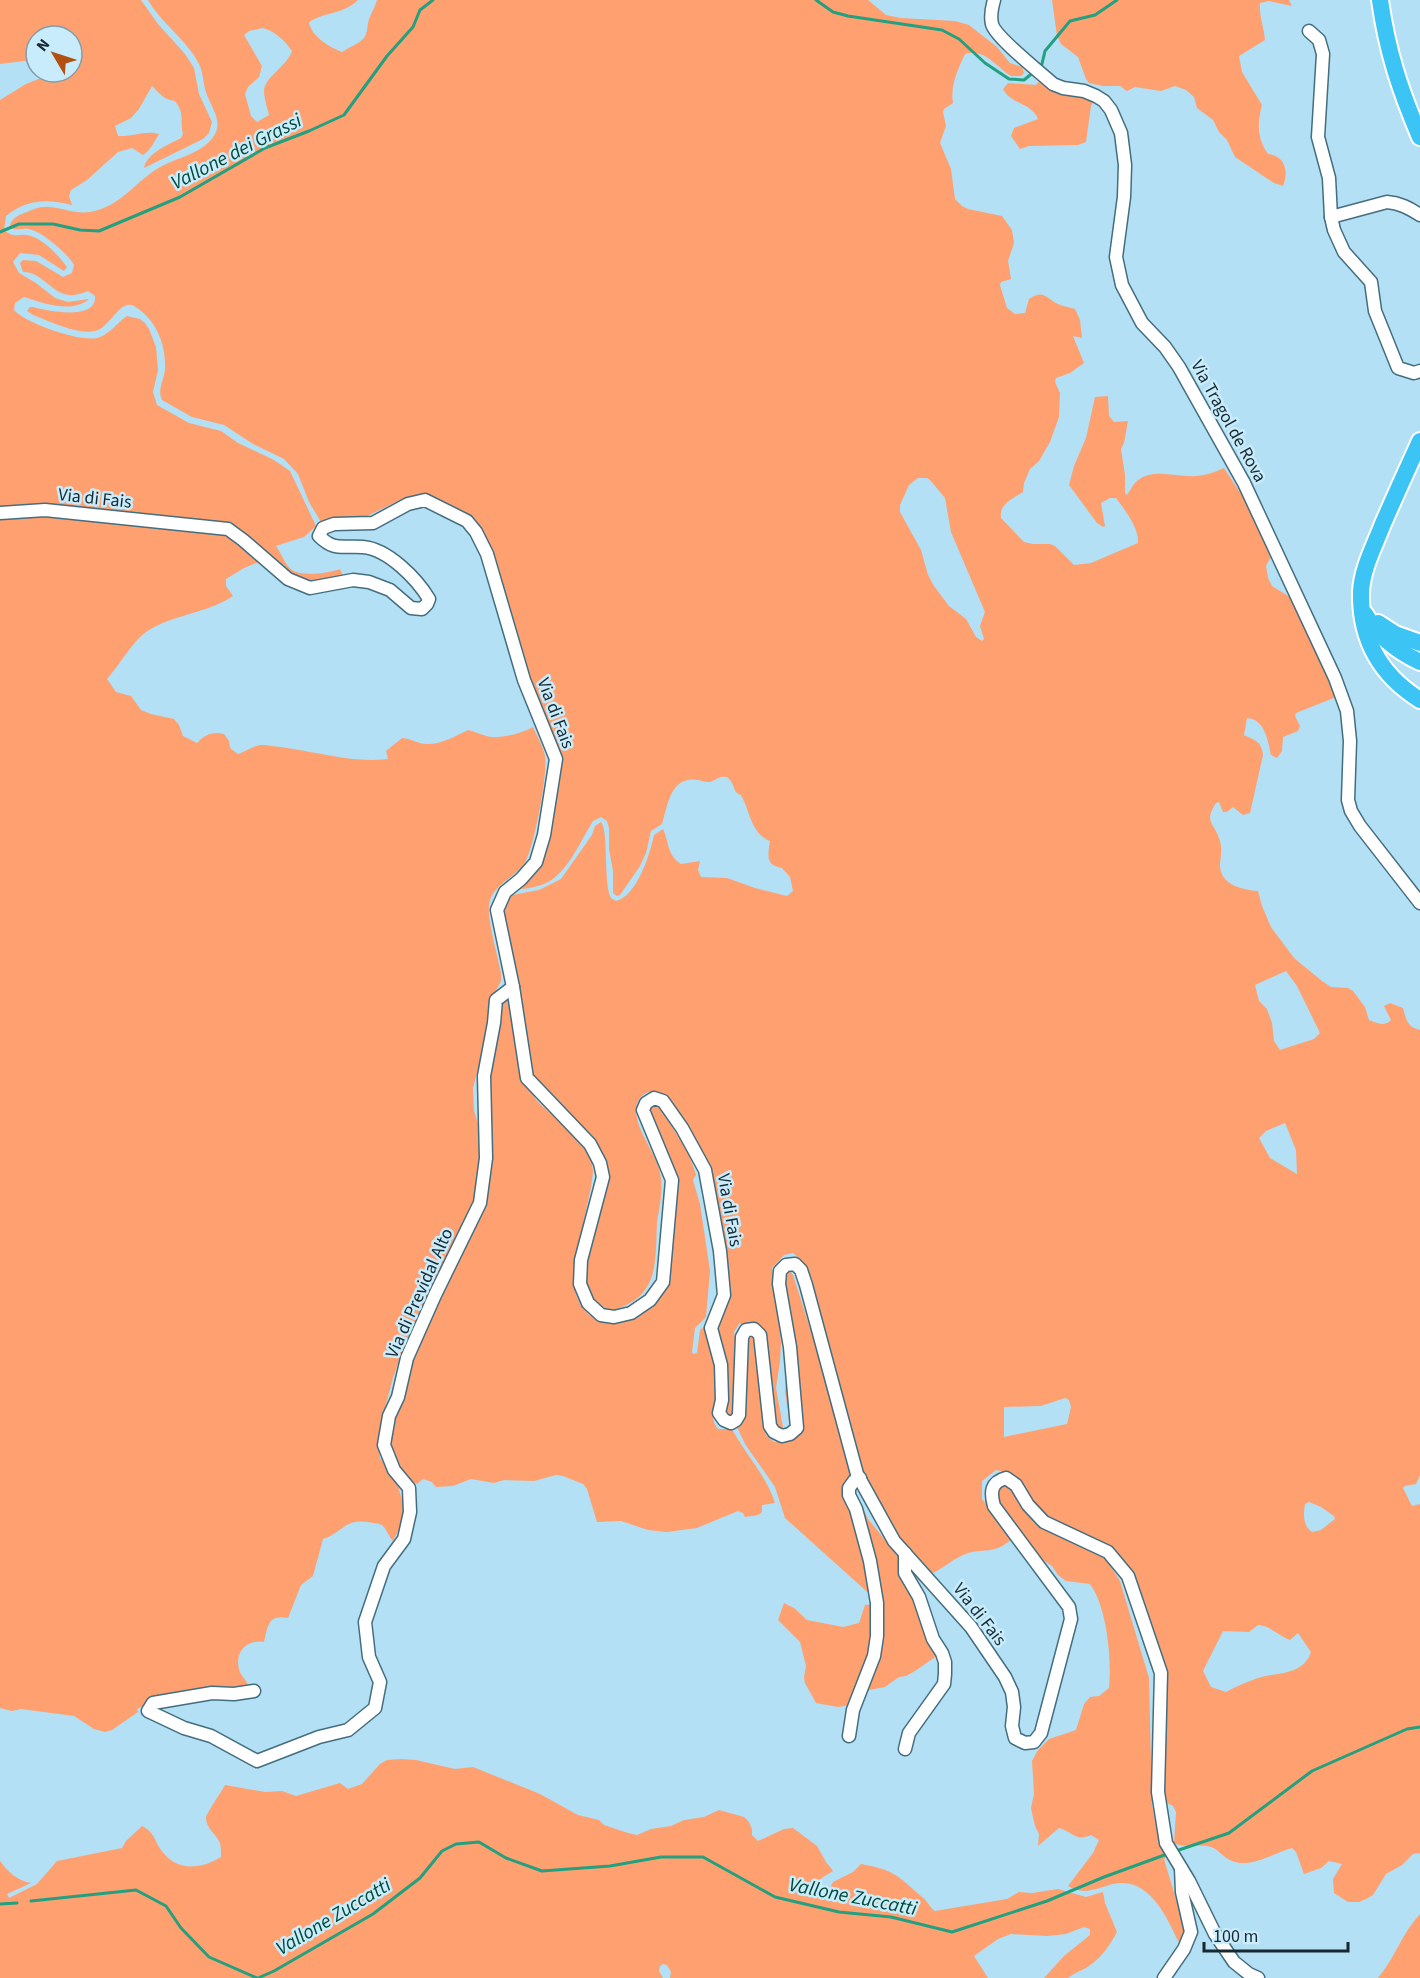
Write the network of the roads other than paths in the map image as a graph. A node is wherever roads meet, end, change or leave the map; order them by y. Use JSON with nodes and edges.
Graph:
{"nodes":[{"id":1,"x":994,"y":0,"type":"edge"},
{"id":2,"x":1380,"y":0,"type":"edge"},
{"id":3,"x":1309,"y":31,"type":"dead end"},
{"id":4,"x":1420,"y":137,"type":"edge"},
{"id":5,"x":1420,"y":215,"type":"edge"},
{"id":6,"x":1331,"y":217,"type":"junction"},
{"id":7,"x":1420,"y":371,"type":"edge"},
{"id":8,"x":1420,"y":441,"type":"edge"},
{"id":9,"x":0,"y":513,"type":"edge"},
{"id":10,"x":1362,"y":608,"type":"junction"},
{"id":11,"x":1420,"y":643,"type":"edge"},
{"id":12,"x":1420,"y":662,"type":"edge"},
{"id":13,"x":1420,"y":700,"type":"edge"},
{"id":14,"x":1420,"y":903,"type":"edge"},
{"id":15,"x":513,"y":987,"type":"junction"},
{"id":16,"x":860,"y":1479,"type":"junction"},
{"id":17,"x":905,"y":1553,"type":"junction"},
{"id":18,"x":254,"y":1691,"type":"dead end"},
{"id":19,"x":849,"y":1736,"type":"dead end"},
{"id":20,"x":905,"y":1749,"type":"dead end"},
{"id":21,"x":1178,"y":1863,"type":"junction"},
{"id":22,"x":1164,"y":1978,"type":"edge"},
{"id":23,"x":1258,"y":1978,"type":"edge"}],
"edges":[{"from":1,"to":14,"type":"street","name":"Via Tragol de Rova"},
{"from":2,"to":4,"type":"highway"},
{"from":3,"to":6,"type":"street"},
{"from":5,"to":6,"type":"street"},
{"from":6,"to":7,"type":"street"},
{"from":8,"to":10,"type":"highway"},
{"from":9,"to":15,"type":"street","name":"Via di Fais"},
{"from":10,"to":11,"type":"highway"},
{"from":10,"to":12,"type":"highway"},
{"from":10,"to":13,"type":"highway"},
{"from":15,"to":16,"type":"street","name":"Via di Fais"},
{"from":15,"to":18,"type":"street","name":"Via di Previdal Alto"},
{"from":16,"to":17,"type":"street","name":"Via di Fais"},
{"from":16,"to":19,"type":"street"},
{"from":17,"to":20,"type":"street"},
{"from":17,"to":21,"type":"street","name":"Via di Fais"},
{"from":21,"to":22,"type":"street"},
{"from":21,"to":23,"type":"street"}]}
